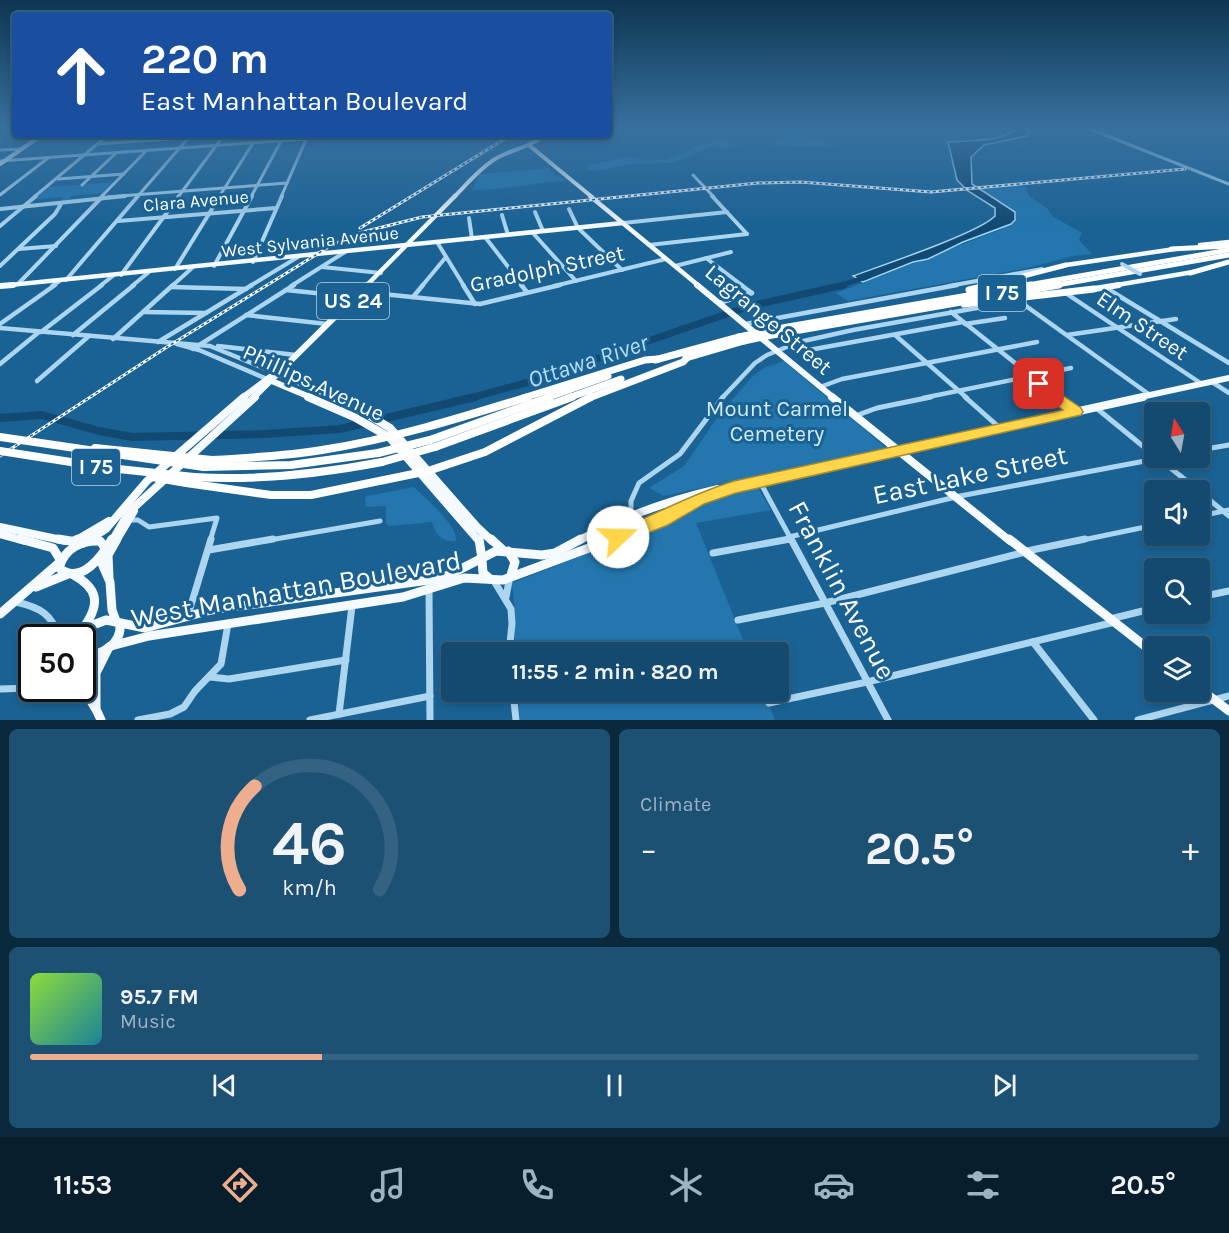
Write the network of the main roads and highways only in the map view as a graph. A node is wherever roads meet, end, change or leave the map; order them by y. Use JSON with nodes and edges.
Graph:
{"nodes":[{"id":1,"x":494,"y":161,"type":"edge"},
{"id":2,"x":548,"y":161,"type":"edge"},
{"id":3,"x":623,"y":223,"type":"junction"},
{"id":4,"x":407,"y":246,"type":"junction"},
{"id":5,"x":1229,"y":246,"type":"edge"},
{"id":6,"x":1171,"y":249,"type":"joint"},
{"id":7,"x":1229,"y":255,"type":"edge"},
{"id":8,"x":1229,"y":264,"type":"edge"},
{"id":9,"x":1066,"y":265,"type":"joint"},
{"id":10,"x":1190,"y":273,"type":"joint"},
{"id":11,"x":0,"y":286,"type":"edge"},
{"id":12,"x":1094,"y":289,"type":"joint"},
{"id":13,"x":922,"y":308,"type":"junction"},
{"id":14,"x":883,"y":309,"type":"junction"},
{"id":15,"x":774,"y":332,"type":"junction"},
{"id":16,"x":741,"y":339,"type":"junction"},
{"id":17,"x":689,"y":356,"type":"junction"},
{"id":18,"x":658,"y":359,"type":"junction"},
{"id":19,"x":278,"y":373,"type":"junction"},
{"id":20,"x":1229,"y":378,"type":"edge"},
{"id":21,"x":270,"y":380,"type":"junction"},
{"id":22,"x":394,"y":435,"type":"junction"},
{"id":23,"x":0,"y":437,"type":"edge"},
{"id":24,"x":43,"y":443,"type":"junction"},
{"id":25,"x":432,"y":444,"type":"junction"},
{"id":26,"x":0,"y":451,"type":"edge"},
{"id":27,"x":898,"y":452,"type":"junction"},
{"id":28,"x":380,"y":458,"type":"junction"},
{"id":29,"x":109,"y":468,"type":"junction"},
{"id":30,"x":424,"y":472,"type":"junction"},
{"id":31,"x":734,"y":487,"type":"junction"},
{"id":32,"x":138,"y":503,"type":"junction"},
{"id":33,"x":631,"y":516,"type":"junction"},
{"id":34,"x":115,"y":517,"type":"junction"},
{"id":35,"x":0,"y":527,"type":"edge"},
{"id":36,"x":639,"y":529,"type":"junction"},
{"id":37,"x":4,"y":534,"type":"edge"},
{"id":38,"x":585,"y":534,"type":"junction"},
{"id":39,"x":69,"y":542,"type":"junction"},
{"id":40,"x":84,"y":543,"type":"junction"},
{"id":41,"x":595,"y":546,"type":"junction"},
{"id":42,"x":106,"y":549,"type":"junction"},
{"id":43,"x":505,"y":551,"type":"junction"},
{"id":44,"x":100,"y":559,"type":"junction"},
{"id":45,"x":482,"y":560,"type":"junction"},
{"id":46,"x":60,"y":562,"type":"junction"},
{"id":47,"x":71,"y":573,"type":"junction"},
{"id":48,"x":511,"y":576,"type":"junction"},
{"id":49,"x":109,"y":578,"type":"junction"},
{"id":50,"x":492,"y":580,"type":"junction"},
{"id":51,"x":375,"y":587,"type":"junction"},
{"id":52,"x":30,"y":590,"type":"junction"},
{"id":53,"x":374,"y":602,"type":"junction"},
{"id":54,"x":0,"y":614,"type":"edge"},
{"id":55,"x":118,"y":622,"type":"junction"},
{"id":56,"x":87,"y":624,"type":"edge"},
{"id":57,"x":94,"y":624,"type":"edge"},
{"id":58,"x":1144,"y":646,"type":"edge"},
{"id":59,"x":110,"y":647,"type":"junction"},
{"id":60,"x":96,"y":654,"type":"edge"},
{"id":61,"x":1210,"y":697,"type":"edge"},
{"id":62,"x":90,"y":702,"type":"edge"},
{"id":63,"x":96,"y":708,"type":"junction"},
{"id":64,"x":1229,"y":711,"type":"edge"},
{"id":65,"x":101,"y":720,"type":"edge"}],
"edges":[{"from":1,"to":4,"type":"main road","number":"US 24"},
{"from":2,"to":3,"type":"main road","name":"Lagrange Street"},
{"from":3,"to":4,"type":"main road","name":"West Sylvania Avenue"},
{"from":3,"to":27,"type":"main road","name":"Lagrange Street"},
{"from":4,"to":11,"type":"main road","name":"West Sylvania Avenue"},
{"from":4,"to":19,"type":"main road","number":"US 24"},
{"from":5,"to":6,"type":"highway"},
{"from":5,"to":14,"type":"highway","number":"I 75"},
{"from":6,"to":9,"type":"main road"},
{"from":7,"to":13,"type":"highway","number":"I 75"},
{"from":8,"to":10,"type":"highway"},
{"from":9,"to":14,"type":"highway"},
{"from":10,"to":12,"type":"main road"},
{"from":12,"to":13,"type":"highway"},
{"from":13,"to":15,"type":"highway","number":"I 75"},
{"from":14,"to":15,"type":"highway","number":"I 75"},
{"from":15,"to":16,"type":"highway","number":"I 75","bridge":true},
{"from":16,"to":17,"type":"highway","number":"I 75"},
{"from":16,"to":18,"type":"highway","number":"I 75"},
{"from":17,"to":25,"type":"highway","number":"I 75"},
{"from":17,"to":30,"type":"highway"},
{"from":18,"to":22,"type":"highway"},
{"from":18,"to":25,"type":"highway","number":"I 75"},
{"from":19,"to":21,"type":"main road","number":"US 24"},
{"from":19,"to":22,"type":"main road","name":"Phillips Avenue"},
{"from":20,"to":27,"type":"main road"},
{"from":21,"to":22,"type":"main road","name":"Phillips Avenue"},
{"from":21,"to":32,"type":"main road","number":"US 24"},
{"from":21,"to":34,"type":"main road","number":"US 24"},
{"from":22,"to":24,"type":"highway","bridge":true},
{"from":22,"to":30,"type":"main road"},
{"from":23,"to":24,"type":"highway","number":"I 75","bridge":true},
{"from":24,"to":28,"type":"highway","number":"I 75","bridge":true},
{"from":25,"to":28,"type":"highway","number":"I 75","bridge":true},
{"from":26,"to":29,"type":"highway","number":"I 75","bridge":true},
{"from":27,"to":31,"type":"main road"},
{"from":27,"to":58,"type":"main road","name":"Lagrange Street"},
{"from":28,"to":29,"type":"highway","number":"I 75","bridge":true},
{"from":29,"to":30,"type":"highway","bridge":true},
{"from":30,"to":43,"type":"main road"},
{"from":30,"to":45,"type":"main road"},
{"from":31,"to":33,"type":"main road"},
{"from":31,"to":36,"type":"main road"},
{"from":32,"to":42,"type":"main road","number":"US 24"},
{"from":32,"to":49,"type":"main road"},
{"from":33,"to":36,"type":"main road"},
{"from":33,"to":38,"type":"main road"},
{"from":34,"to":39,"type":"main road"},
{"from":34,"to":40,"type":"main road","number":"US 24"},
{"from":35,"to":39,"type":"main road"},
{"from":36,"to":41,"type":"main road"},
{"from":37,"to":46,"type":"main road"},
{"from":38,"to":41,"type":"main road"},
{"from":38,"to":43,"type":"main road"},
{"from":39,"to":40,"type":"main road"},
{"from":40,"to":42,"type":"main road"},
{"from":40,"to":46,"type":"main road","number":"US 24"},
{"from":41,"to":48,"type":"main road"},
{"from":42,"to":44,"type":"main road","number":"US 24"},
{"from":43,"to":45,"type":"main road"},
{"from":43,"to":48,"type":"main road"},
{"from":44,"to":47,"type":"main road","number":"US 24"},
{"from":44,"to":49,"type":"main road"},
{"from":45,"to":50,"type":"main road"},
{"from":45,"to":51,"type":"main road","name":"West Manhattan Boulevard"},
{"from":46,"to":47,"type":"main road"},
{"from":46,"to":52,"type":"main road","number":"US 24"},
{"from":47,"to":52,"type":"main road","number":"US 24"},
{"from":47,"to":56,"type":"main road"},
{"from":48,"to":50,"type":"main road"},
{"from":49,"to":55,"type":"main road"},
{"from":50,"to":53,"type":"main road","name":"West Manhattan Boulevard"},
{"from":51,"to":53,"type":"main road"},
{"from":51,"to":55,"type":"main road","name":"West Manhattan Boulevard"},
{"from":52,"to":54,"type":"main road","number":"US 24"},
{"from":53,"to":59,"type":"main road","name":"West Manhattan Boulevard"},
{"from":55,"to":57,"type":"main road","name":"West Manhattan Boulevard"},
{"from":55,"to":59,"type":"main road"},
{"from":59,"to":60,"type":"main road","name":"West Manhattan Boulevard"},
{"from":59,"to":63,"type":"main road"},
{"from":61,"to":64,"type":"main road"},
{"from":62,"to":63,"type":"main road"},
{"from":63,"to":65,"type":"main road"}]}
